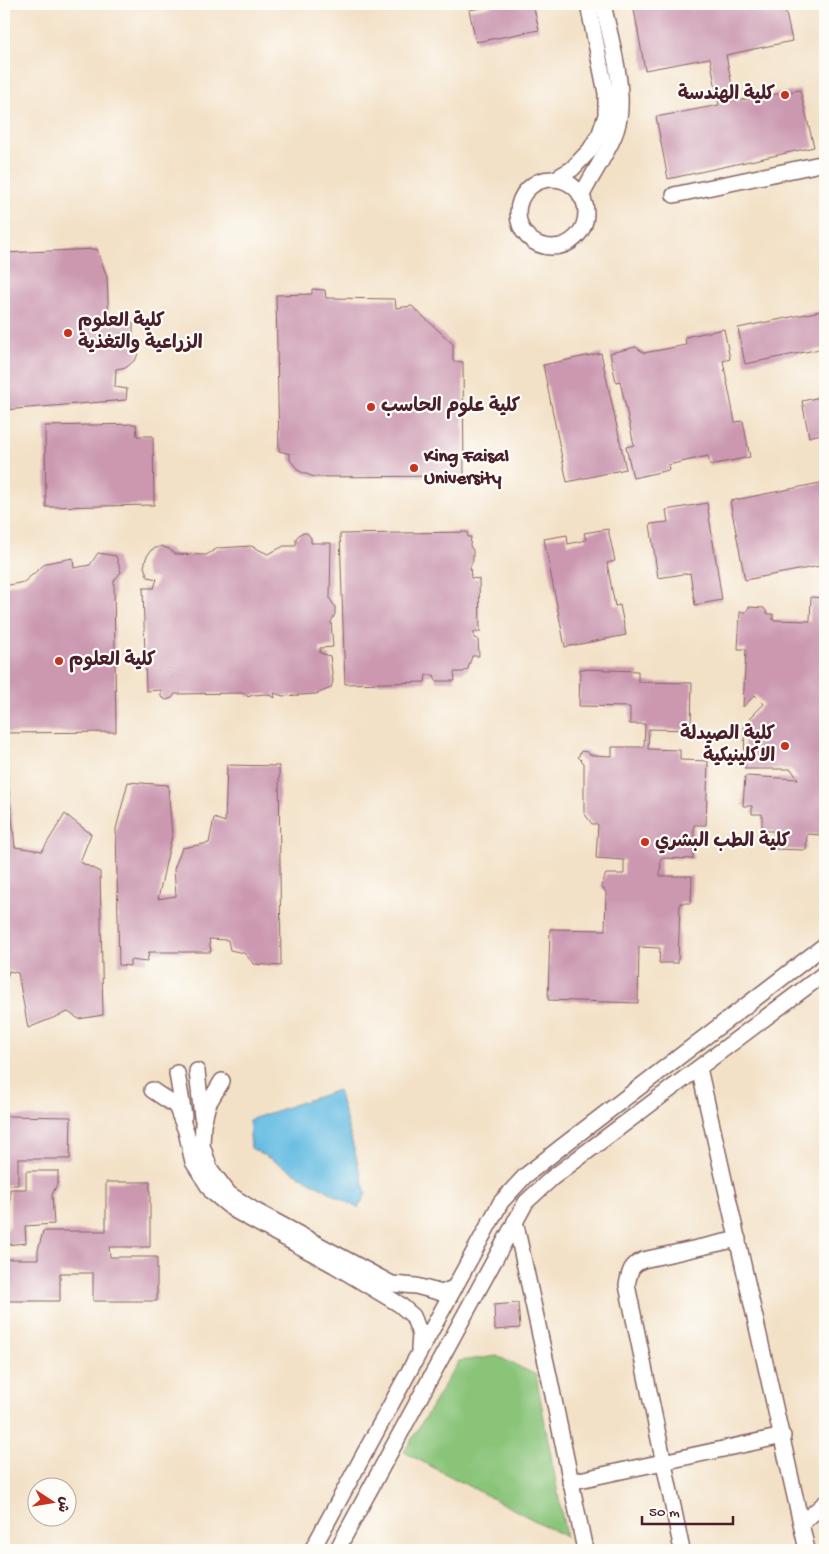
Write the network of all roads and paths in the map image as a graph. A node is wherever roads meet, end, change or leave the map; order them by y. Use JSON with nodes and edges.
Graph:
{"nodes":[{"id":1,"x":588,"y":4,"type":"edge"},
{"id":2,"x":603,"y":4,"type":"edge"},
{"id":3,"x":825,"y":162,"type":"edge"},
{"id":4,"x":555,"y":179,"type":"junction"},
{"id":5,"x":674,"y":194,"type":"dead end"},
{"id":6,"x":581,"y":197,"type":"junction"},
{"id":7,"x":825,"y":945,"type":"edge"},
{"id":8,"x":825,"y":973,"type":"edge"},
{"id":9,"x":698,"y":1068,"type":"junction"},
{"id":10,"x":197,"y":1071,"type":"dead end"},
{"id":11,"x":177,"y":1073,"type":"dead end"},
{"id":12,"x":222,"y":1080,"type":"dead end"},
{"id":13,"x":152,"y":1090,"type":"dead end"},
{"id":14,"x":203,"y":1124,"type":"junction"},
{"id":15,"x":185,"y":1128,"type":"junction"},
{"id":16,"x":515,"y":1222,"type":"junction"},
{"id":17,"x":738,"y":1240,"type":"junction"},
{"id":18,"x":453,"y":1288,"type":"junction"},
{"id":19,"x":418,"y":1353,"type":"junction"},
{"id":20,"x":783,"y":1436,"type":"junction"},
{"id":21,"x":664,"y":1462,"type":"junction"},
{"id":22,"x":570,"y":1482,"type":"junction"},
{"id":23,"x":825,"y":1503,"type":"edge"},
{"id":24,"x":802,"y":1523,"type":"junction"},
{"id":25,"x":312,"y":1550,"type":"edge"},
{"id":26,"x":337,"y":1550,"type":"edge"},
{"id":27,"x":585,"y":1550,"type":"edge"},
{"id":28,"x":682,"y":1550,"type":"edge"},
{"id":29,"x":808,"y":1550,"type":"edge"}],
"edges":[{"from":1,"to":4,"type":"street"},
{"from":2,"to":6,"type":"street"},
{"from":3,"to":5,"type":"street"},
{"from":4,"to":6,"type":"street"},
{"from":4,"to":6,"type":"street"},
{"from":7,"to":18,"type":"street"},
{"from":8,"to":9,"type":"street"},
{"from":9,"to":16,"type":"street"},
{"from":9,"to":17,"type":"street"},
{"from":10,"to":14,"type":"street"},
{"from":11,"to":15,"type":"street"},
{"from":12,"to":14,"type":"street"},
{"from":13,"to":15,"type":"street"},
{"from":14,"to":18,"type":"street"},
{"from":15,"to":19,"type":"street"},
{"from":16,"to":22,"type":"street"},
{"from":16,"to":26,"type":"street"},
{"from":17,"to":20,"type":"street"},
{"from":17,"to":21,"type":"street"},
{"from":18,"to":19,"type":"street"},
{"from":19,"to":25,"type":"street"},
{"from":20,"to":21,"type":"street"},
{"from":20,"to":24,"type":"street"},
{"from":21,"to":22,"type":"street"},
{"from":21,"to":28,"type":"street"},
{"from":22,"to":27,"type":"street"},
{"from":23,"to":24,"type":"street"},
{"from":24,"to":29,"type":"street"}]}
